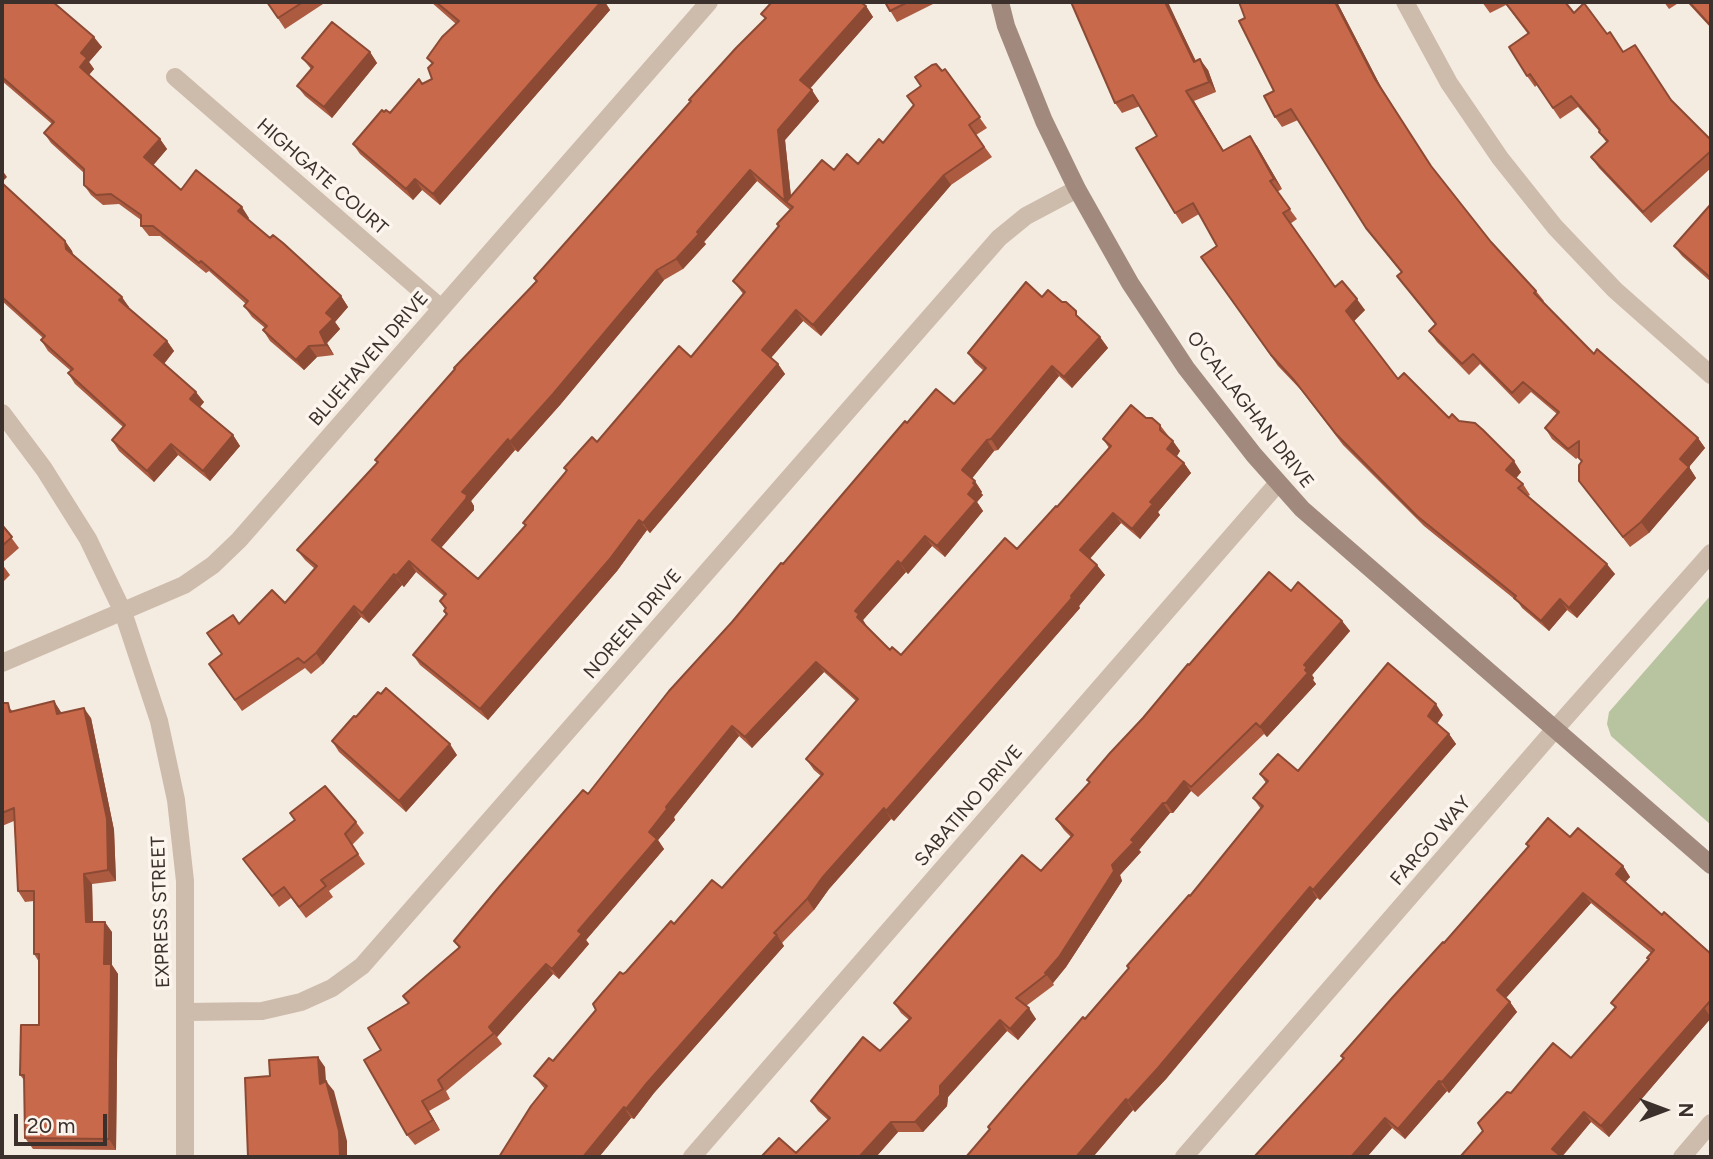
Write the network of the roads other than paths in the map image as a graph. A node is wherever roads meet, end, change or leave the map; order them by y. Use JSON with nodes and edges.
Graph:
{"nodes":[{"id":1,"x":709,"y":2,"type":"edge"},
{"id":2,"x":1000,"y":2,"type":"edge"},
{"id":3,"x":1405,"y":2,"type":"edge"},
{"id":4,"x":175,"y":77,"type":"dead end"},
{"id":5,"x":1077,"y":189,"type":"junction"},
{"id":6,"x":441,"y":308,"type":"junction"},
{"id":7,"x":1711,"y":375,"type":"edge"},
{"id":8,"x":2,"y":413,"type":"edge"},
{"id":9,"x":1278,"y":483,"type":"junction"},
{"id":10,"x":1711,"y":553,"type":"edge"},
{"id":11,"x":123,"y":612,"type":"junction"},
{"id":12,"x":2,"y":663,"type":"edge"},
{"id":13,"x":1556,"y":729,"type":"junction"},
{"id":14,"x":1711,"y":865,"type":"edge"},
{"id":15,"x":186,"y":1012,"type":"junction"},
{"id":16,"x":1711,"y":1123,"type":"edge"},
{"id":17,"x":185,"y":1157,"type":"edge"},
{"id":18,"x":692,"y":1157,"type":"edge"},
{"id":19,"x":1184,"y":1157,"type":"edge"},
{"id":20,"x":1682,"y":1157,"type":"edge"}],
"edges":[{"from":1,"to":6,"type":"street","name":"BLUEHAVEN DRIVE"},
{"from":2,"to":5,"type":"street","name":"O'CALLAGHAN DRIVE"},
{"from":3,"to":7,"type":"street"},
{"from":4,"to":6,"type":"street","name":"HIGHGATE COURT"},
{"from":5,"to":9,"type":"street","name":"O'CALLAGHAN DRIVE"},
{"from":5,"to":15,"type":"street","name":"NOREEN DRIVE"},
{"from":6,"to":11,"type":"street","name":"BLUEHAVEN DRIVE"},
{"from":8,"to":11,"type":"street","name":"EXPRESS STREET"},
{"from":9,"to":13,"type":"street","name":"O'CALLAGHAN DRIVE"},
{"from":9,"to":18,"type":"street","name":"SABATINO DRIVE"},
{"from":10,"to":13,"type":"street","name":"FARGO WAY"},
{"from":11,"to":12,"type":"street","name":"BLUEHAVEN DRIVE"},
{"from":11,"to":15,"type":"street","name":"EXPRESS STREET"},
{"from":13,"to":14,"type":"street","name":"O'CALLAGHAN DRIVE"},
{"from":13,"to":19,"type":"street","name":"FARGO WAY"},
{"from":15,"to":17,"type":"street","name":"EXPRESS STREET"},
{"from":16,"to":20,"type":"street"}]}
